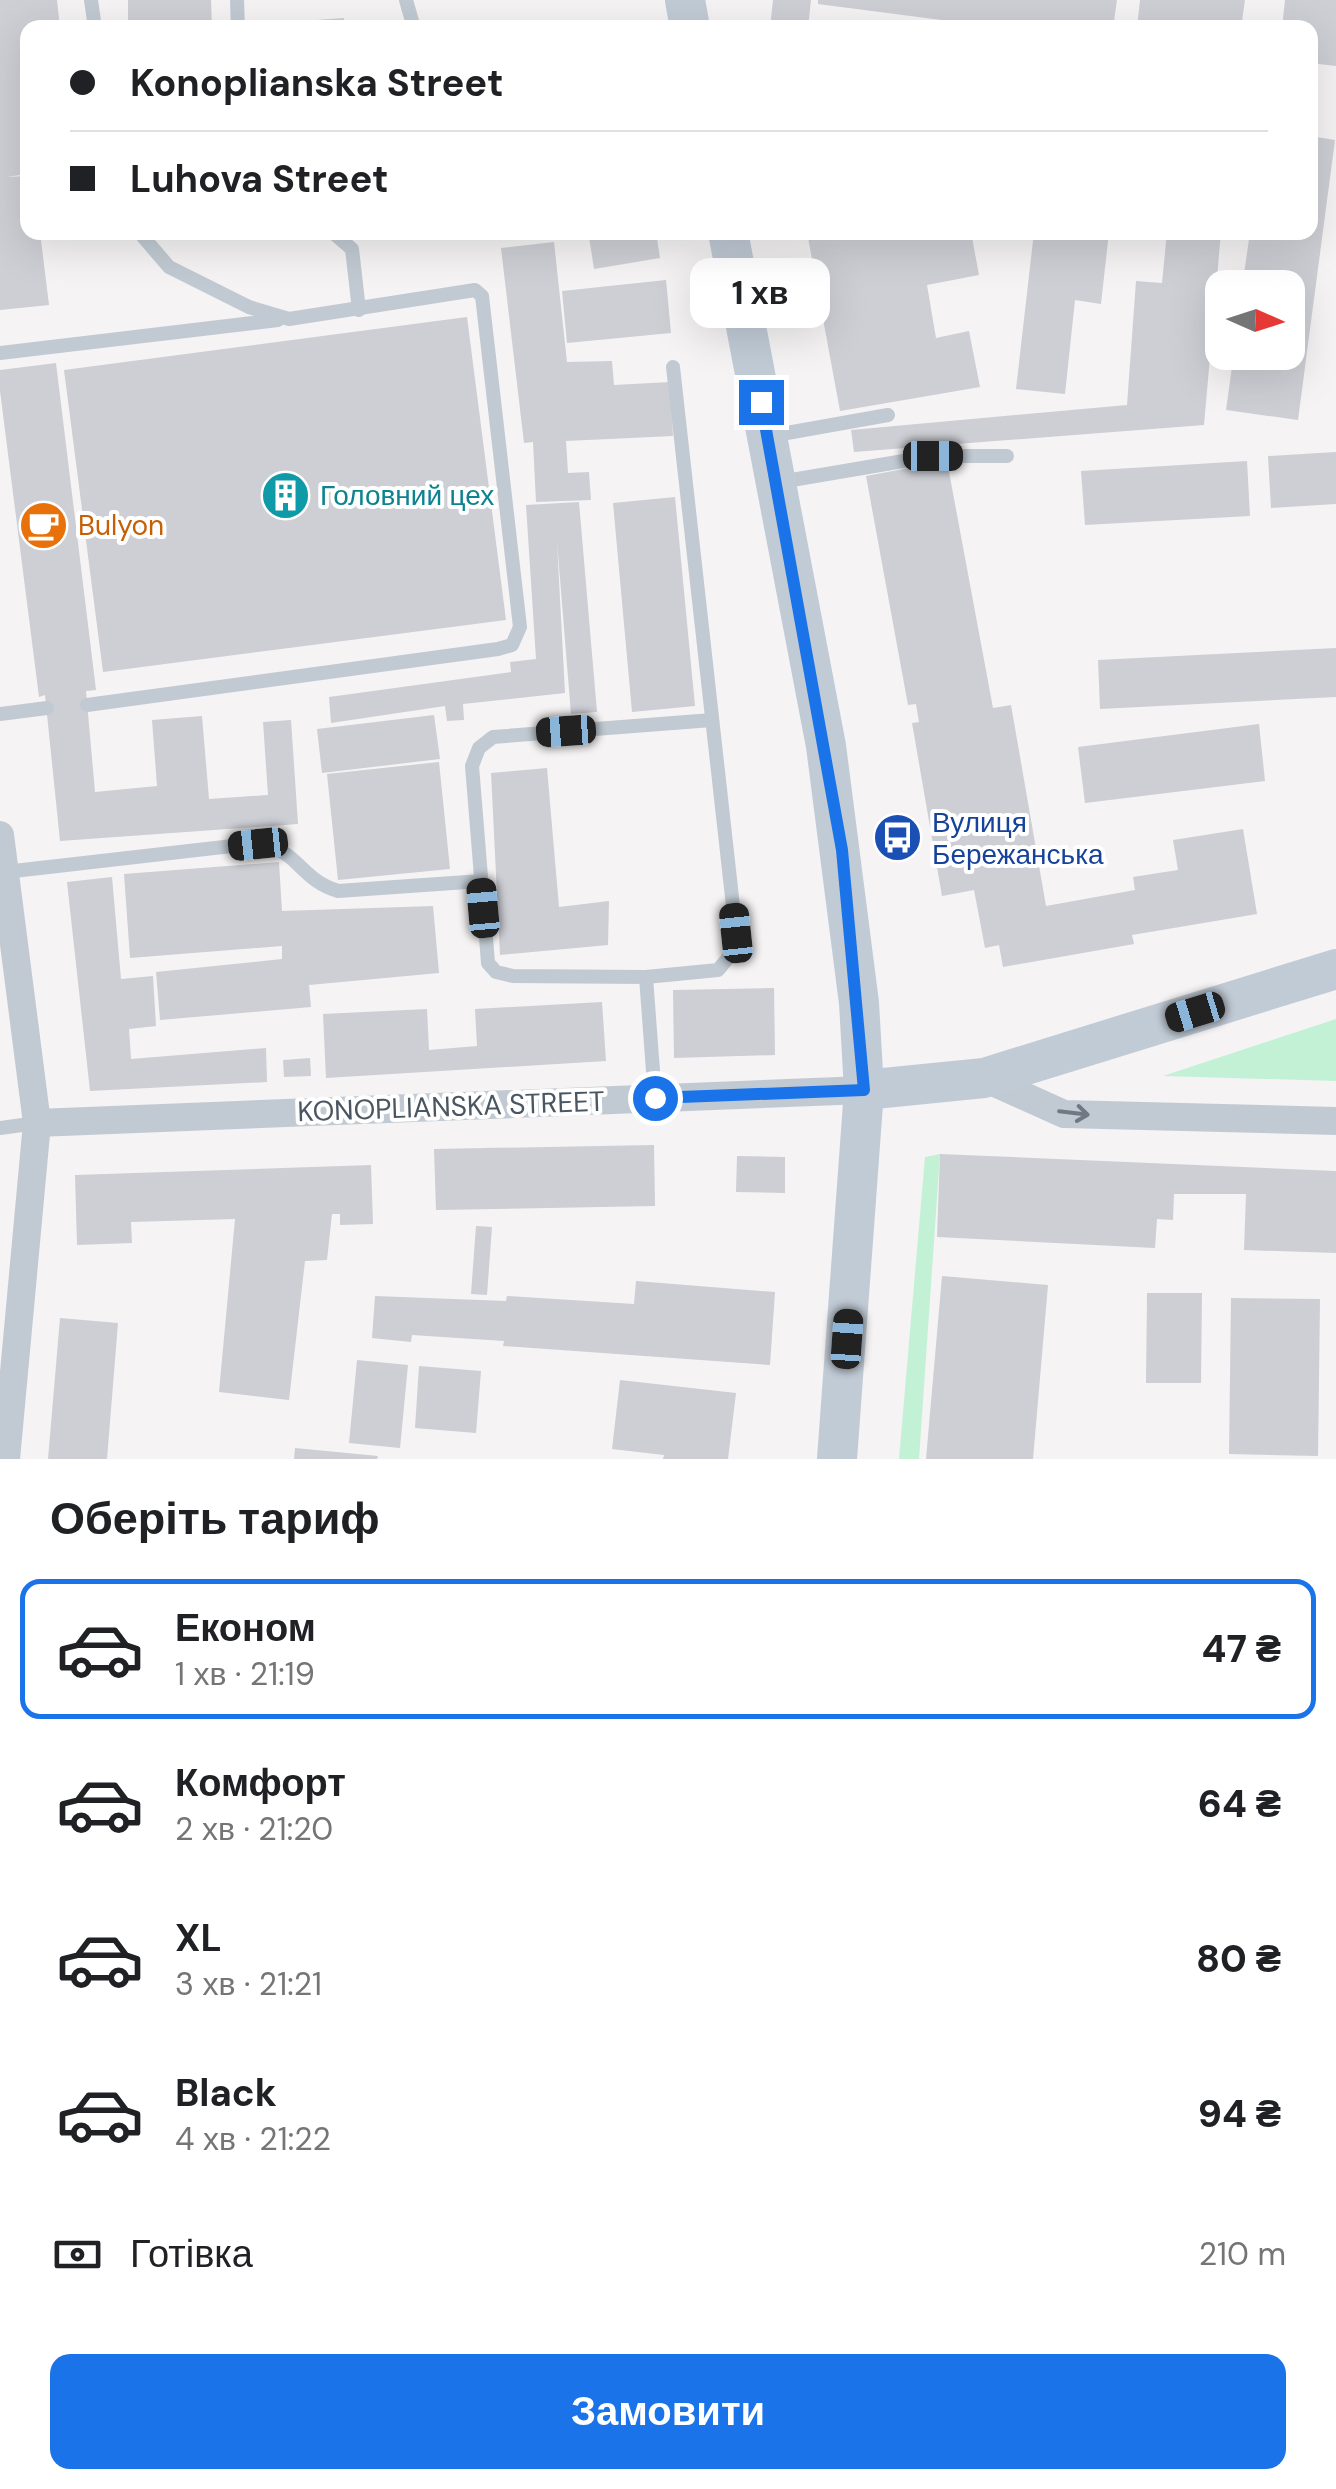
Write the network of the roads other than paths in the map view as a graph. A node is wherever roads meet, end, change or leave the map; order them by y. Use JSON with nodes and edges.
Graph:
{"nodes":[{"id":1,"x":146,"y":240,"type":"edge"},
{"id":2,"x":341,"y":240,"type":"edge"},
{"id":3,"x":355,"y":240,"type":"edge"},
{"id":4,"x":730,"y":240,"type":"edge"},
{"id":5,"x":352,"y":249,"type":"junction"},
{"id":6,"x":359,"y":310,"type":"junction"},
{"id":7,"x":288,"y":318,"type":"junction"},
{"id":8,"x":0,"y":353,"type":"edge"},
{"id":9,"x":672,"y":366,"type":"dead end"},
{"id":10,"x":888,"y":416,"type":"dead end"},
{"id":11,"x":768,"y":436,"type":"junction"},
{"id":12,"x":1007,"y":456,"type":"dead end"},
{"id":13,"x":776,"y":483,"type":"junction"},
{"id":14,"x":87,"y":705,"type":"dead end"},
{"id":15,"x":46,"y":708,"type":"dead end"},
{"id":16,"x":0,"y":714,"type":"edge"},
{"id":17,"x":712,"y":720,"type":"junction"},
{"id":18,"x":0,"y":835,"type":"edge"},
{"id":19,"x":4,"y":872,"type":"junction"},
{"id":20,"x":481,"y":881,"type":"junction"},
{"id":21,"x":1336,"y":969,"type":"edge"},
{"id":22,"x":646,"y":977,"type":"junction"},
{"id":23,"x":984,"y":1078,"type":"junction"},
{"id":24,"x":864,"y":1090,"type":"junction"},
{"id":25,"x":655,"y":1098,"type":"junction"},
{"id":26,"x":1336,"y":1121,"type":"edge"},
{"id":27,"x":37,"y":1123,"type":"junction"},
{"id":28,"x":0,"y":1128,"type":"edge"},
{"id":29,"x":6,"y":1459,"type":"edge"},
{"id":30,"x":836,"y":1459,"type":"edge"}],
"edges":[{"from":1,"to":7,"type":"lane"},
{"from":2,"to":5,"type":"lane"},
{"from":3,"to":5,"type":"lane"},
{"from":4,"to":11,"type":"main road"},
{"from":5,"to":6,"type":"lane"},
{"from":6,"to":7,"type":"lane"},
{"from":6,"to":14,"type":"lane"},
{"from":7,"to":8,"type":"lane"},
{"from":9,"to":17,"type":"lane"},
{"from":10,"to":11,"type":"lane"},
{"from":11,"to":13,"type":"main road"},
{"from":12,"to":13,"type":"lane"},
{"from":13,"to":24,"type":"main road"},
{"from":15,"to":16,"type":"lane"},
{"from":17,"to":20,"type":"lane"},
{"from":17,"to":22,"type":"lane"},
{"from":18,"to":19,"type":"street"},
{"from":19,"to":20,"type":"lane"},
{"from":19,"to":27,"type":"street"},
{"from":20,"to":22,"type":"lane"},
{"from":21,"to":23,"type":"main road"},
{"from":22,"to":25,"type":"lane"},
{"from":23,"to":24,"type":"main road","name":"KONOPLIANSKA STREET"},
{"from":23,"to":26,"type":"street","name":"KONOPLIANSKA STREET","one_way":true},
{"from":24,"to":25,"type":"street","name":"KONOPLIANSKA STREET"},
{"from":24,"to":30,"type":"main road"},
{"from":25,"to":27,"type":"street","name":"KONOPLIANSKA STREET"},
{"from":27,"to":28,"type":"lane"},
{"from":27,"to":29,"type":"street"}]}
